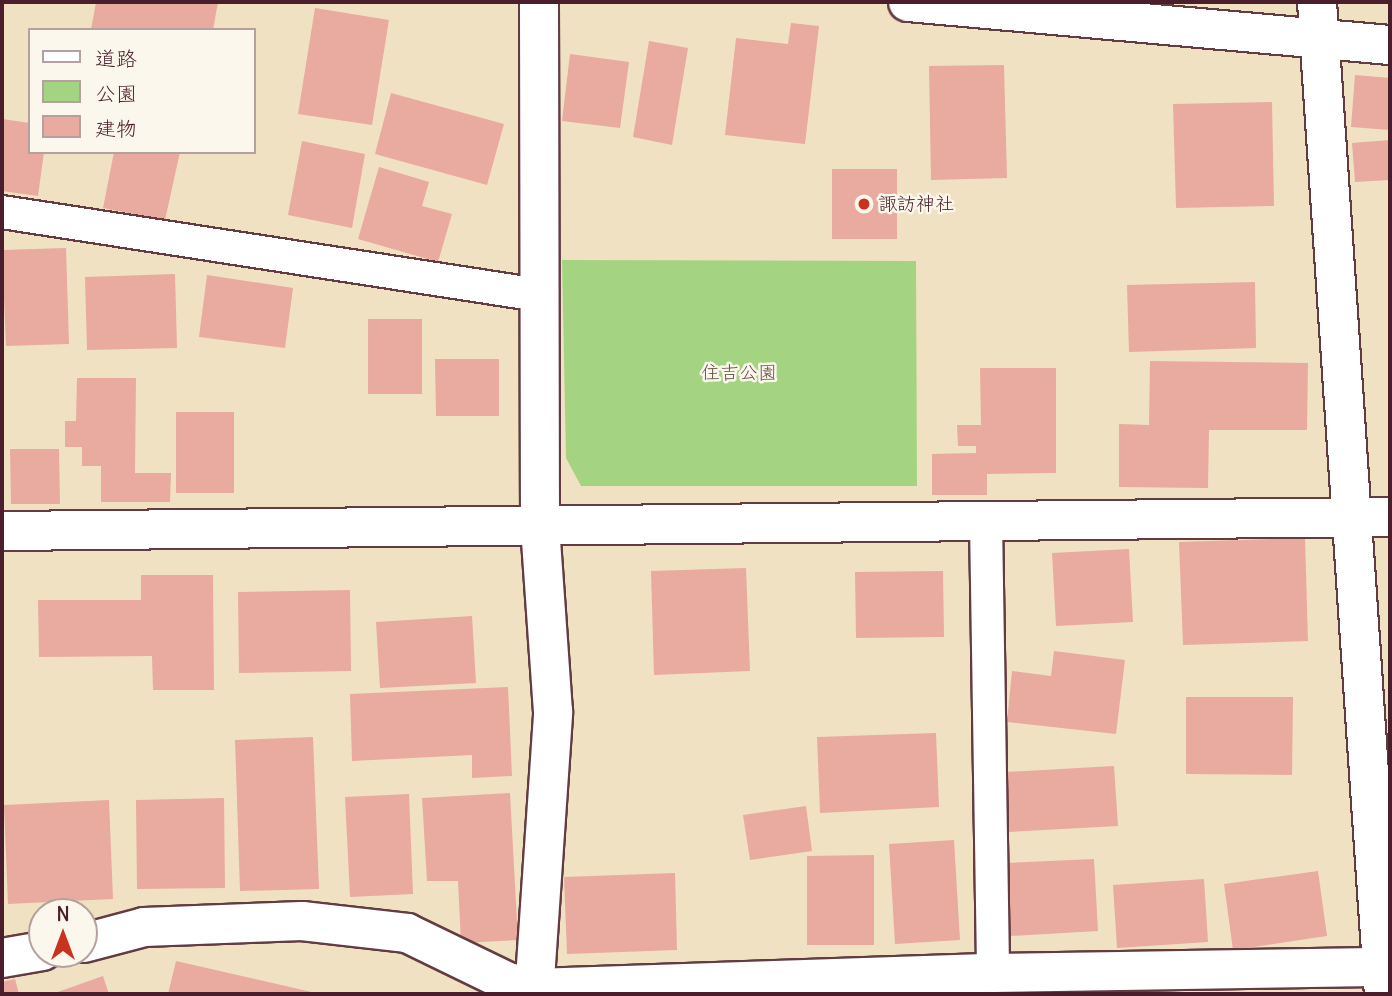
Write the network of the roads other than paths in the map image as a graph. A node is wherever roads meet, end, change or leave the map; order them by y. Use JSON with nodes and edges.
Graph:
{"nodes":[{"id":1,"x":539,"y":2,"type":"edge"},
{"id":2,"x":908,"y":2,"type":"edge"},
{"id":3,"x":1317,"y":20,"type":"edge"},
{"id":4,"x":1390,"y":44,"type":"edge"},
{"id":5,"x":2,"y":212,"type":"edge"},
{"id":6,"x":539,"y":295,"type":"junction"},
{"id":7,"x":1353,"y":517,"type":"junction"},
{"id":8,"x":1390,"y":517,"type":"edge"},
{"id":9,"x":986,"y":521,"type":"junction"},
{"id":10,"x":540,"y":525,"type":"junction"},
{"id":11,"x":2,"y":531,"type":"edge"},
{"id":12,"x":98,"y":940,"type":"edge"},
{"id":13,"x":28,"y":953,"type":"edge"},
{"id":14,"x":2,"y":958,"type":"edge"},
{"id":15,"x":993,"y":972,"type":"junction"},
{"id":16,"x":1386,"y":976,"type":"edge"},
{"id":17,"x":534,"y":991,"type":"edge"}],
"edges":[{"from":1,"to":6,"type":"street"},
{"from":2,"to":3,"type":"street"},
{"from":3,"to":4,"type":"street"},
{"from":3,"to":7,"type":"street"},
{"from":5,"to":6,"type":"lane"},
{"from":6,"to":10,"type":"street"},
{"from":7,"to":8,"type":"street"},
{"from":7,"to":9,"type":"street"},
{"from":7,"to":16,"type":"street"},
{"from":9,"to":10,"type":"street"},
{"from":9,"to":15,"type":"lane"},
{"from":10,"to":11,"type":"street"},
{"from":10,"to":17,"type":"street"},
{"from":12,"to":17,"type":"street"},
{"from":13,"to":14,"type":"street"},
{"from":15,"to":16,"type":"street"},
{"from":15,"to":17,"type":"street"}]}
